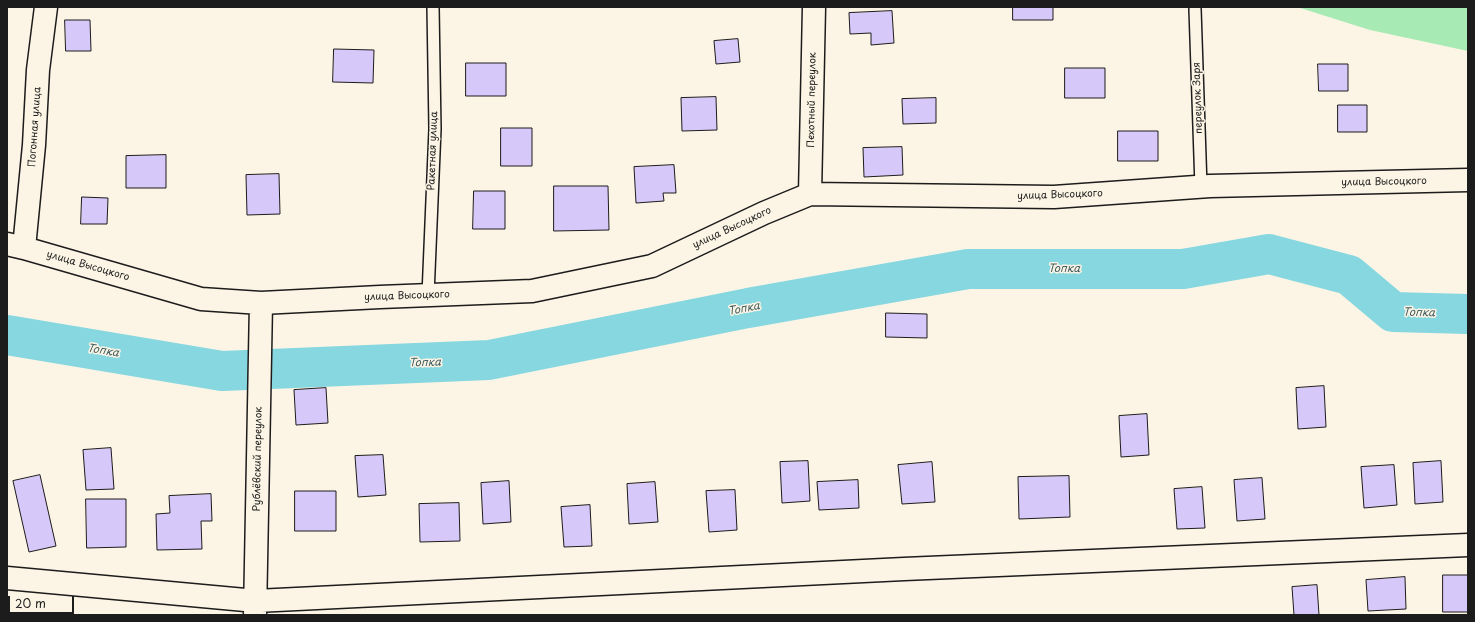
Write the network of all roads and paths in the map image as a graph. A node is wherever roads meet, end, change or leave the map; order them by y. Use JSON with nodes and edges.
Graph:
{"nodes":[{"id":1,"x":46,"y":7,"type":"edge"},
{"id":2,"x":433,"y":7,"type":"edge"},
{"id":3,"x":814,"y":7,"type":"edge"},
{"id":4,"x":1195,"y":9,"type":"dead end"},
{"id":5,"x":1468,"y":180,"type":"edge"},
{"id":6,"x":1201,"y":187,"type":"junction"},
{"id":7,"x":810,"y":194,"type":"junction"},
{"id":8,"x":16,"y":246,"type":"edge"},
{"id":9,"x":428,"y":295,"type":"junction"},
{"id":10,"x":261,"y":303,"type":"junction"},
{"id":11,"x":1468,"y":545,"type":"edge"},
{"id":12,"x":7,"y":578,"type":"edge"},
{"id":13,"x":255,"y":608,"type":"edge"}],
"edges":[{"from":1,"to":8,"type":"street","name":"Погонная улица"},
{"from":2,"to":9,"type":"lane","name":"Ракетная улица"},
{"from":3,"to":7,"type":"street","name":"Пехотный переулок"},
{"from":4,"to":6,"type":"lane","name":"переулок Заря"},
{"from":5,"to":6,"type":"street","name":"улица Высоцкого"},
{"from":6,"to":7,"type":"street","name":"улица Высоцкого"},
{"from":7,"to":9,"type":"street","name":"улица Высоцкого"},
{"from":8,"to":10,"type":"street","name":"улица Высоцкого"},
{"from":9,"to":10,"type":"street","name":"улица Высоцкого"},
{"from":10,"to":13,"type":"street","name":"Рублёвский переулок"},
{"from":11,"to":13,"type":"street"},
{"from":12,"to":13,"type":"street"}]}
